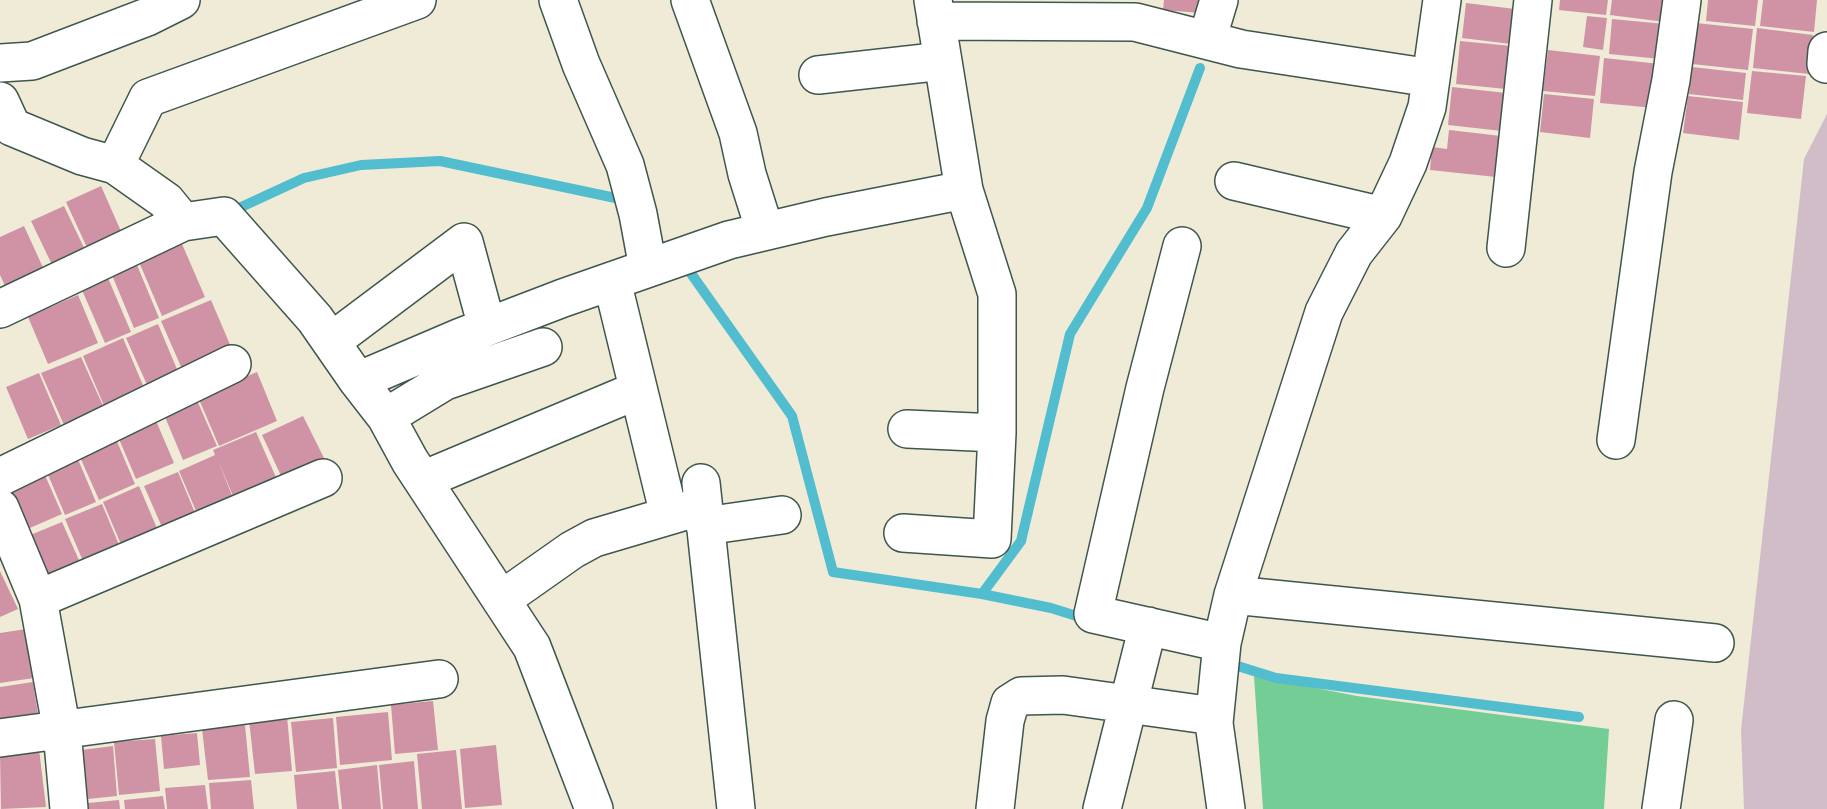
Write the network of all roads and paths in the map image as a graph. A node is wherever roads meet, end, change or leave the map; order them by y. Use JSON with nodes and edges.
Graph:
{"nodes":[{"id":1,"x":181,"y":0,"type":"edge"},
{"id":2,"x":417,"y":0,"type":"edge"},
{"id":3,"x":558,"y":0,"type":"edge"},
{"id":4,"x":690,"y":0,"type":"edge"},
{"id":5,"x":1219,"y":0,"type":"edge"},
{"id":6,"x":1442,"y":0,"type":"edge"},
{"id":7,"x":1533,"y":0,"type":"edge"},
{"id":8,"x":1682,"y":0,"type":"edge"},
{"id":9,"x":935,"y":10,"type":"edge"},
{"id":10,"x":1207,"y":40,"type":"junction"},
{"id":11,"x":943,"y":61,"type":"junction"},
{"id":12,"x":0,"y":63,"type":"edge"},
{"id":13,"x":818,"y":75,"type":"dead end"},
{"id":14,"x":1431,"y":78,"type":"junction"},
{"id":15,"x":0,"y":101,"type":"edge"},
{"id":16,"x":115,"y":165,"type":"junction"},
{"id":17,"x":1234,"y":181,"type":"dead end"},
{"id":18,"x":964,"y":190,"type":"junction"},
{"id":19,"x":1384,"y":216,"type":"junction"},
{"id":20,"x":183,"y":222,"type":"junction"},
{"id":21,"x":765,"y":231,"type":"junction"},
{"id":22,"x":1182,"y":246,"type":"dead end"},
{"id":23,"x":1506,"y":248,"type":"dead end"},
{"id":24,"x":652,"y":266,"type":"junction"},
{"id":25,"x":611,"y":281,"type":"junction"},
{"id":26,"x":0,"y":309,"type":"edge"},
{"id":27,"x":486,"y":327,"type":"junction"},
{"id":28,"x":332,"y":341,"type":"junction"},
{"id":29,"x":543,"y":347,"type":"dead end"},
{"id":30,"x":232,"y":364,"type":"dead end"},
{"id":31,"x":358,"y":381,"type":"junction"},
{"id":32,"x":638,"y":390,"type":"junction"},
{"id":33,"x":386,"y":417,"type":"junction"},
{"id":34,"x":907,"y":429,"type":"dead end"},
{"id":35,"x":997,"y":433,"type":"junction"},
{"id":36,"x":1616,"y":440,"type":"dead end"},
{"id":37,"x":0,"y":477,"type":"edge"},
{"id":38,"x":323,"y":478,"type":"dead end"},
{"id":39,"x":423,"y":480,"type":"junction"},
{"id":40,"x":695,"y":507,"type":"junction"},
{"id":41,"x":0,"y":508,"type":"edge"},
{"id":42,"x":782,"y":515,"type":"dead end"},
{"id":43,"x":903,"y":533,"type":"dead end"},
{"id":44,"x":1233,"y":595,"type":"junction"},
{"id":45,"x":38,"y":599,"type":"junction"},
{"id":46,"x":501,"y":600,"type":"junction"},
{"id":47,"x":1148,"y":626,"type":"junction"},
{"id":48,"x":1714,"y":643,"type":"dead end"},
{"id":49,"x":1221,"y":655,"type":"junction"},
{"id":50,"x":439,"y":679,"type":"dead end"},
{"id":51,"x":1127,"y":703,"type":"junction"},
{"id":52,"x":1214,"y":716,"type":"junction"},
{"id":53,"x":1674,"y":720,"type":"dead end"},
{"id":54,"x":62,"y":731,"type":"junction"},
{"id":55,"x":0,"y":738,"type":"edge"},
{"id":56,"x":588,"y":808,"type":"edge"},
{"id":57,"x":69,"y":809,"type":"edge"},
{"id":58,"x":736,"y":809,"type":"edge"},
{"id":59,"x":995,"y":809,"type":"edge"},
{"id":60,"x":1102,"y":809,"type":"edge"},
{"id":61,"x":1226,"y":809,"type":"edge"},
{"id":62,"x":1661,"y":809,"type":"edge"}],
"edges":[{"from":1,"to":12,"type":"street"},
{"from":2,"to":16,"type":"street"},
{"from":3,"to":24,"type":"street"},
{"from":4,"to":21,"type":"street"},
{"from":5,"to":10,"type":"street"},
{"from":6,"to":14,"type":"street"},
{"from":7,"to":23,"type":"street"},
{"from":8,"to":36,"type":"street"},
{"from":9,"to":10,"type":"street"},
{"from":9,"to":11,"type":"street"},
{"from":10,"to":14,"type":"street"},
{"from":11,"to":13,"type":"street"},
{"from":11,"to":18,"type":"street"},
{"from":14,"to":19,"type":"street"},
{"from":15,"to":16,"type":"street"},
{"from":16,"to":20,"type":"street"},
{"from":17,"to":19,"type":"street"},
{"from":18,"to":21,"type":"street"},
{"from":18,"to":35,"type":"street"},
{"from":19,"to":44,"type":"street"},
{"from":20,"to":26,"type":"street"},
{"from":20,"to":28,"type":"street"},
{"from":21,"to":24,"type":"street"},
{"from":22,"to":47,"type":"street"},
{"from":24,"to":25,"type":"street"},
{"from":25,"to":27,"type":"street"},
{"from":25,"to":32,"type":"street"},
{"from":27,"to":28,"type":"street"},
{"from":27,"to":31,"type":"street"},
{"from":28,"to":31,"type":"street"},
{"from":29,"to":33,"type":"street"},
{"from":30,"to":37,"type":"street"},
{"from":31,"to":33,"type":"street"},
{"from":32,"to":39,"type":"street"},
{"from":32,"to":40,"type":"street"},
{"from":33,"to":39,"type":"street"},
{"from":34,"to":35,"type":"street"},
{"from":35,"to":43,"type":"street"},
{"from":38,"to":45,"type":"street"},
{"from":39,"to":46,"type":"street"},
{"from":40,"to":42,"type":"street"},
{"from":40,"to":46,"type":"street"},
{"from":40,"to":58,"type":"street"},
{"from":41,"to":45,"type":"street"},
{"from":44,"to":48,"type":"street"},
{"from":44,"to":49,"type":"street"},
{"from":45,"to":54,"type":"street"},
{"from":46,"to":56,"type":"street"},
{"from":47,"to":49,"type":"street"},
{"from":47,"to":51,"type":"street"},
{"from":49,"to":52,"type":"street"},
{"from":50,"to":54,"type":"street"},
{"from":51,"to":52,"type":"street"},
{"from":51,"to":59,"type":"street"},
{"from":51,"to":60,"type":"street"},
{"from":52,"to":61,"type":"street"},
{"from":53,"to":62,"type":"street"},
{"from":54,"to":55,"type":"street"},
{"from":54,"to":57,"type":"street"}]}
